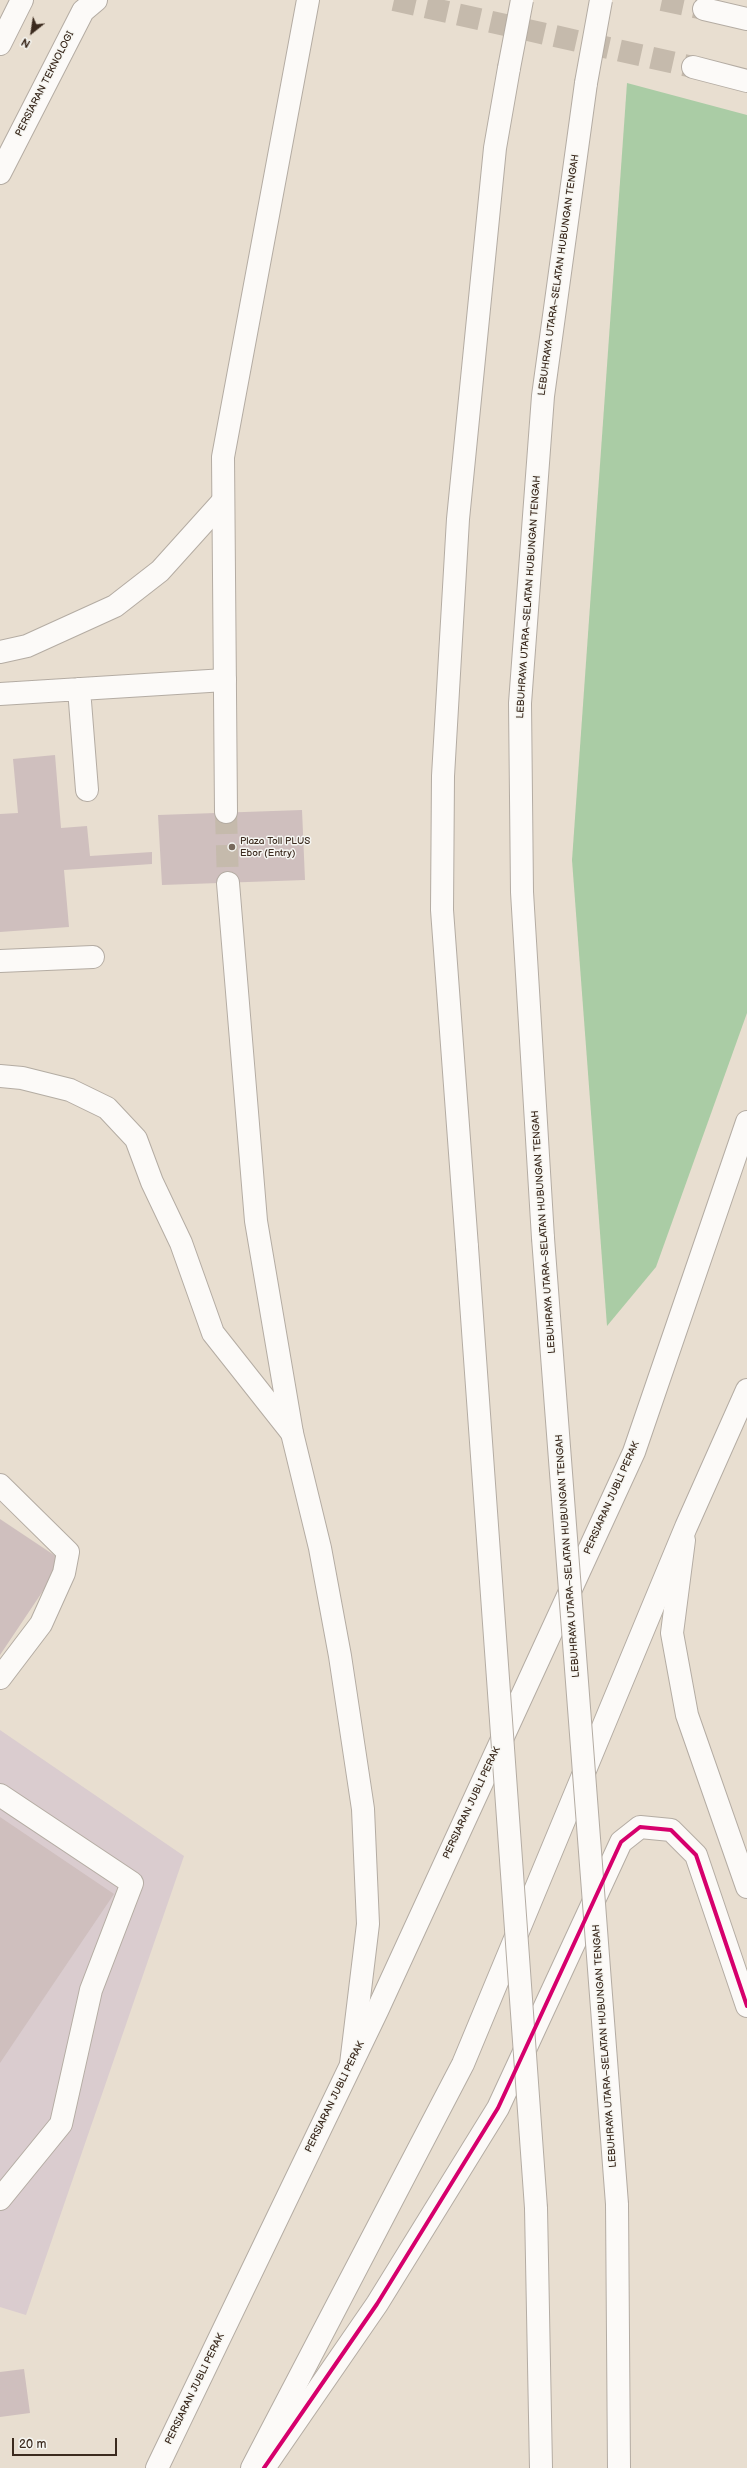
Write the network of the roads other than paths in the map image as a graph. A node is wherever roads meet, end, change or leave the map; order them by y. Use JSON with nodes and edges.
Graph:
{"nodes":[{"id":1,"x":22,"y":0,"type":"edge"},
{"id":2,"x":96,"y":0,"type":"edge"},
{"id":3,"x":308,"y":0,"type":"edge"},
{"id":4,"x":522,"y":0,"type":"edge"},
{"id":5,"x":601,"y":0,"type":"edge"},
{"id":6,"x":704,"y":9,"type":"tunnel mouth"},
{"id":7,"x":747,"y":19,"type":"edge"},
{"id":8,"x":0,"y":44,"type":"edge"},
{"id":9,"x":693,"y":67,"type":"tunnel mouth"},
{"id":10,"x":747,"y":81,"type":"edge"},
{"id":11,"x":0,"y":173,"type":"edge"},
{"id":12,"x":223,"y":501,"type":"junction"},
{"id":13,"x":0,"y":652,"type":"edge"},
{"id":14,"x":225,"y":680,"type":"junction"},
{"id":15,"x":80,"y":689,"type":"junction"},
{"id":16,"x":0,"y":694,"type":"edge"},
{"id":17,"x":87,"y":790,"type":"dead end"},
{"id":18,"x":226,"y":812,"type":"tunnel mouth"},
{"id":19,"x":228,"y":883,"type":"tunnel mouth"},
{"id":20,"x":93,"y":957,"type":"dead end"},
{"id":21,"x":0,"y":961,"type":"edge"},
{"id":22,"x":0,"y":1076,"type":"edge"},
{"id":23,"x":747,"y":1122,"type":"edge"},
{"id":24,"x":746,"y":1399,"type":"edge"},
{"id":25,"x":292,"y":1433,"type":"junction"},
{"id":26,"x":0,"y":1485,"type":"edge"},
{"id":27,"x":686,"y":1527,"type":"junction"},
{"id":28,"x":0,"y":1678,"type":"edge"},
{"id":29,"x":0,"y":1794,"type":"edge"},
{"id":30,"x":747,"y":1887,"type":"edge"},
{"id":31,"x":747,"y":2006,"type":"edge"},
{"id":32,"x":351,"y":2064,"type":"junction"},
{"id":33,"x":0,"y":2199,"type":"edge"},
{"id":34,"x":157,"y":2468,"type":"edge"},
{"id":35,"x":252,"y":2468,"type":"edge"},
{"id":36,"x":264,"y":2468,"type":"edge"},
{"id":37,"x":540,"y":2468,"type":"edge"},
{"id":38,"x":619,"y":2468,"type":"edge"}],
"edges":[{"from":1,"to":8,"type":"main road"},
{"from":2,"to":11,"type":"main road","name":"PERSIARAN TEKNOLOGI"},
{"from":3,"to":12,"type":"main road"},
{"from":4,"to":37,"type":"main road","bridge":true},
{"from":5,"to":38,"type":"main road","name":"LEBUHRAYA UTARA–SELATAN HUBUNGAN TENGAH","bridge":true},
{"from":6,"to":7,"type":"main road"},
{"from":9,"to":10,"type":"main road"},
{"from":12,"to":13,"type":"main road"},
{"from":12,"to":14,"type":"main road"},
{"from":14,"to":15,"type":"main road"},
{"from":14,"to":18,"type":"main road"},
{"from":15,"to":16,"type":"main road"},
{"from":15,"to":17,"type":"main road"},
{"from":19,"to":25,"type":"main road"},
{"from":20,"to":21,"type":"main road"},
{"from":22,"to":25,"type":"main road"},
{"from":23,"to":32,"type":"main road","name":"PERSIARAN JUBLI PERAK"},
{"from":24,"to":27,"type":"main road"},
{"from":25,"to":32,"type":"main road"},
{"from":26,"to":28,"type":"main road"},
{"from":27,"to":30,"type":"main road"},
{"from":27,"to":35,"type":"main road"},
{"from":29,"to":33,"type":"main road"},
{"from":31,"to":36,"type":"main road"},
{"from":32,"to":34,"type":"main road","name":"PERSIARAN JUBLI PERAK"}]}
